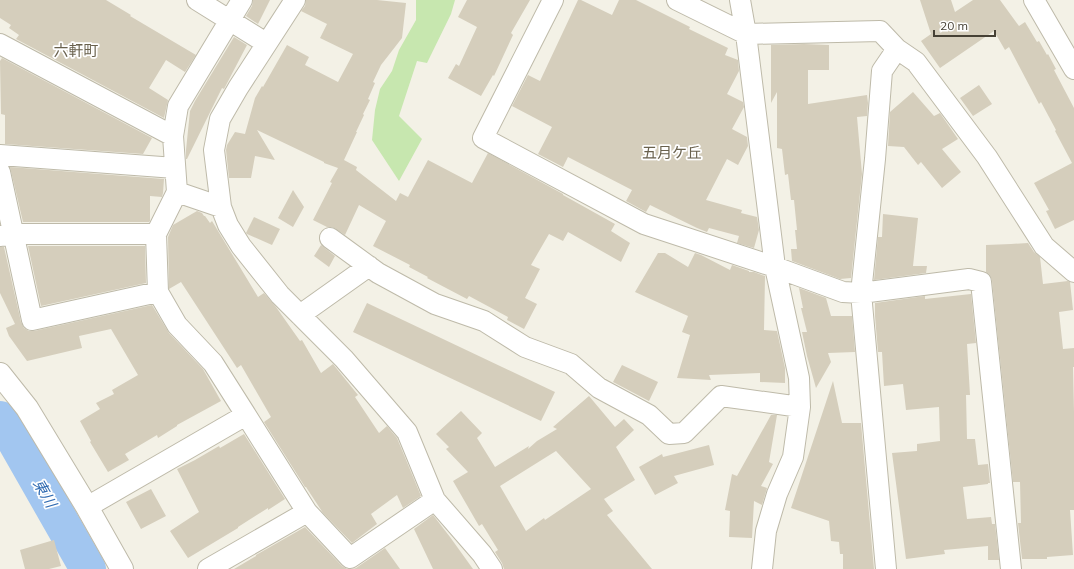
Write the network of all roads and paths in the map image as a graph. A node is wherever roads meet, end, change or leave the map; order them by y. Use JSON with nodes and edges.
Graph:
{"nodes":[{"id":1,"x":197,"y":0,"type":"edge"},
{"id":2,"x":242,"y":0,"type":"edge"},
{"id":3,"x":295,"y":0,"type":"edge"},
{"id":4,"x":553,"y":0,"type":"edge"},
{"id":5,"x":677,"y":0,"type":"edge"},
{"id":6,"x":740,"y":0,"type":"edge"},
{"id":7,"x":1034,"y":0,"type":"edge"},
{"id":8,"x":230,"y":21,"type":"junction"},
{"id":9,"x":746,"y":34,"type":"junction"},
{"id":10,"x":266,"y":43,"type":"junction"},
{"id":11,"x":0,"y":44,"type":"edge"},
{"id":12,"x":897,"y":49,"type":"junction"},
{"id":13,"x":1074,"y":69,"type":"edge"},
{"id":14,"x":173,"y":136,"type":"junction"},
{"id":15,"x":0,"y":156,"type":"edge"},
{"id":16,"x":175,"y":168,"type":"junction"},
{"id":17,"x":0,"y":172,"type":"edge"},
{"id":18,"x":177,"y":192,"type":"junction"},
{"id":19,"x":221,"y":207,"type":"junction"},
{"id":20,"x":156,"y":234,"type":"junction"},
{"id":21,"x":7,"y":235,"type":"edge"},
{"id":22,"x":330,"y":238,"type":"dead end"},
{"id":23,"x":369,"y":266,"type":"junction"},
{"id":24,"x":775,"y":267,"type":"junction"},
{"id":25,"x":1074,"y":272,"type":"edge"},
{"id":26,"x":158,"y":292,"type":"junction"},
{"id":27,"x":861,"y":293,"type":"junction"},
{"id":28,"x":300,"y":314,"type":"junction"},
{"id":29,"x":0,"y":374,"type":"edge"},
{"id":30,"x":800,"y":406,"type":"junction"},
{"id":31,"x":246,"y":415,"type":"junction"},
{"id":32,"x":435,"y":500,"type":"junction"},
{"id":33,"x":87,"y":507,"type":"junction"},
{"id":34,"x":307,"y":512,"type":"junction"},
{"id":35,"x":122,"y":569,"type":"edge"},
{"id":36,"x":208,"y":569,"type":"edge"},
{"id":37,"x":492,"y":569,"type":"edge"},
{"id":38,"x":762,"y":569,"type":"edge"},
{"id":39,"x":886,"y":569,"type":"edge"},
{"id":40,"x":1011,"y":569,"type":"edge"}],
"edges":[{"from":1,"to":8,"type":"street"},
{"from":2,"to":8,"type":"street"},
{"from":3,"to":10,"type":"street"},
{"from":4,"to":24,"type":"street"},
{"from":5,"to":9,"type":"street"},
{"from":6,"to":9,"type":"street"},
{"from":7,"to":13,"type":"street"},
{"from":8,"to":10,"type":"street"},
{"from":8,"to":14,"type":"street"},
{"from":9,"to":12,"type":"street"},
{"from":9,"to":24,"type":"street"},
{"from":10,"to":19,"type":"street"},
{"from":11,"to":14,"type":"street"},
{"from":12,"to":25,"type":"street"},
{"from":12,"to":27,"type":"street"},
{"from":14,"to":16,"type":"street"},
{"from":15,"to":16,"type":"street"},
{"from":16,"to":18,"type":"street"},
{"from":17,"to":21,"type":"street"},
{"from":18,"to":19,"type":"street"},
{"from":18,"to":20,"type":"street"},
{"from":19,"to":28,"type":"street"},
{"from":20,"to":21,"type":"street"},
{"from":20,"to":26,"type":"street"},
{"from":21,"to":26,"type":"street"},
{"from":22,"to":23,"type":"street"},
{"from":23,"to":28,"type":"street"},
{"from":23,"to":30,"type":"street"},
{"from":24,"to":27,"type":"street"},
{"from":24,"to":30,"type":"street"},
{"from":26,"to":31,"type":"street"},
{"from":27,"to":39,"type":"street"},
{"from":27,"to":40,"type":"street"},
{"from":28,"to":32,"type":"street"},
{"from":29,"to":33,"type":"street"},
{"from":30,"to":38,"type":"street"},
{"from":31,"to":33,"type":"street"},
{"from":31,"to":34,"type":"street"},
{"from":32,"to":34,"type":"street"},
{"from":32,"to":37,"type":"street"},
{"from":33,"to":35,"type":"street"},
{"from":34,"to":36,"type":"street"}]}
